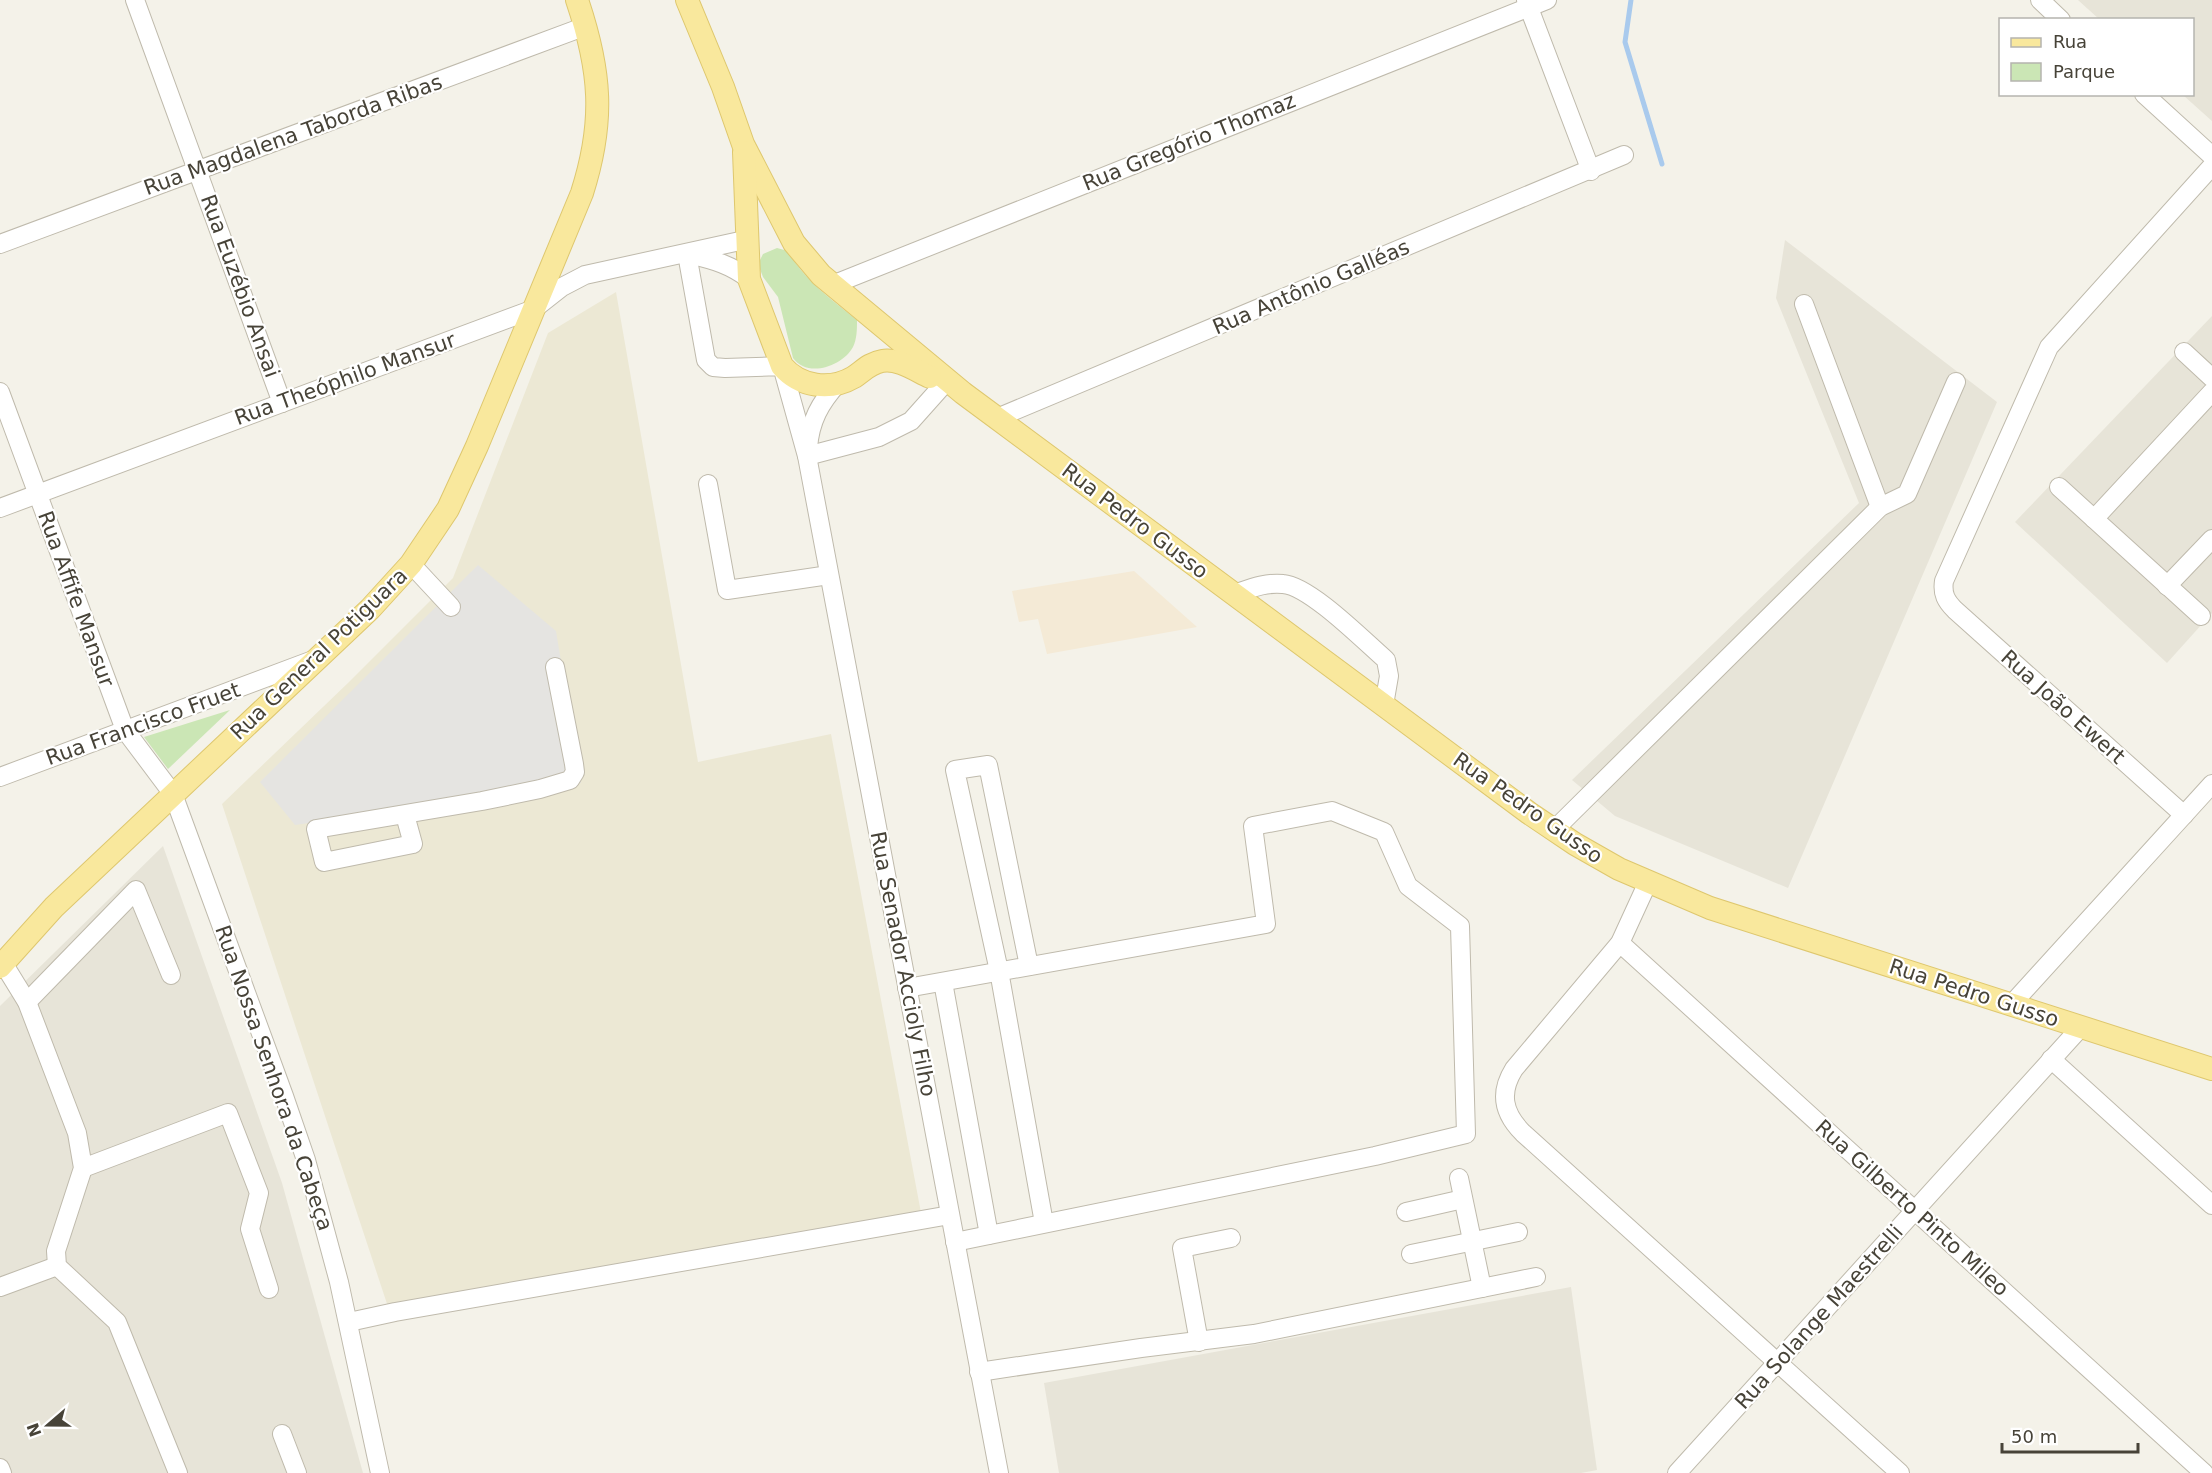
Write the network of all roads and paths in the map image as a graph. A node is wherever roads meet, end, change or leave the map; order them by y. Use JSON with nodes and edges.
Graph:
{"nodes":[{"id":1,"x":135,"y":0,"type":"edge"},
{"id":2,"x":577,"y":0,"type":"edge"},
{"id":3,"x":687,"y":0,"type":"edge"},
{"id":4,"x":1547,"y":0,"type":"edge"},
{"id":5,"x":2040,"y":0,"type":"edge"},
{"id":6,"x":1527,"y":4,"type":"edge"},
{"id":7,"x":2059,"y":18,"type":"edge"},
{"id":8,"x":586,"y":26,"type":"junction"},
{"id":9,"x":2146,"y":96,"type":"edge"},
{"id":10,"x":743,"y":144,"type":"junction"},
{"id":11,"x":1624,"y":155,"type":"dead end"},
{"id":12,"x":2212,"y":156,"type":"edge"},
{"id":13,"x":2212,"y":166,"type":"edge"},
{"id":14,"x":197,"y":170,"type":"junction"},
{"id":15,"x":1592,"y":171,"type":"junction"},
{"id":16,"x":786,"y":229,"type":"junction"},
{"id":17,"x":749,"y":239,"type":"junction"},
{"id":18,"x":0,"y":243,"type":"edge"},
{"id":19,"x":687,"y":254,"type":"junction"},
{"id":20,"x":749,"y":279,"type":"junction"},
{"id":21,"x":832,"y":285,"type":"junction"},
{"id":22,"x":1804,"y":304,"type":"dead end"},
{"id":23,"x":534,"y":309,"type":"junction"},
{"id":24,"x":878,"y":323,"type":"junction"},
{"id":25,"x":2184,"y":352,"type":"dead end"},
{"id":26,"x":782,"y":366,"type":"junction"},
{"id":27,"x":864,"y":368,"type":"junction"},
{"id":28,"x":2212,"y":378,"type":"edge"},
{"id":29,"x":1956,"y":382,"type":"dead end"},
{"id":30,"x":838,"y":384,"type":"junction"},
{"id":31,"x":954,"y":389,"type":"junction"},
{"id":32,"x":0,"y":392,"type":"edge"},
{"id":33,"x":2212,"y":392,"type":"edge"},
{"id":34,"x":282,"y":403,"type":"junction"},
{"id":35,"x":997,"y":418,"type":"junction"},
{"id":36,"x":807,"y":456,"type":"junction"},
{"id":37,"x":708,"y":484,"type":"dead end"},
{"id":38,"x":2059,"y":487,"type":"dead end"},
{"id":39,"x":38,"y":494,"type":"junction"},
{"id":40,"x":1880,"y":507,"type":"junction"},
{"id":41,"x":0,"y":508,"type":"edge"},
{"id":42,"x":2094,"y":519,"type":"junction"},
{"id":43,"x":2212,"y":539,"type":"edge"},
{"id":44,"x":411,"y":564,"type":"junction"},
{"id":45,"x":829,"y":575,"type":"junction"},
{"id":46,"x":2167,"y":586,"type":"junction"},
{"id":47,"x":1234,"y":594,"type":"junction"},
{"id":48,"x":451,"y":607,"type":"dead end"},
{"id":49,"x":2201,"y":616,"type":"dead end"},
{"id":50,"x":321,"y":658,"type":"junction"},
{"id":51,"x":555,"y":667,"type":"dead end"},
{"id":52,"x":1384,"y":705,"type":"junction"},
{"id":53,"x":125,"y":730,"type":"junction"},
{"id":54,"x":0,"y":777,"type":"edge"},
{"id":55,"x":2212,"y":784,"type":"edge"},
{"id":56,"x":173,"y":794,"type":"junction"},
{"id":57,"x":405,"y":815,"type":"junction"},
{"id":58,"x":2184,"y":815,"type":"junction"},
{"id":59,"x":1554,"y":830,"type":"junction"},
{"id":60,"x":1648,"y":882,"type":"junction"},
{"id":61,"x":1620,"y":943,"type":"junction"},
{"id":62,"x":1,"y":965,"type":"edge"},
{"id":63,"x":1029,"y":966,"type":"junction"},
{"id":64,"x":999,"y":971,"type":"junction"},
{"id":65,"x":171,"y":975,"type":"dead end"},
{"id":66,"x":943,"y":982,"type":"junction"},
{"id":67,"x":907,"y":988,"type":"junction"},
{"id":68,"x":27,"y":1002,"type":"junction"},
{"id":69,"x":2011,"y":1005,"type":"junction"},
{"id":70,"x":2080,"y":1027,"type":"junction"},
{"id":71,"x":2051,"y":1059,"type":"junction"},
{"id":72,"x":2212,"y":1069,"type":"edge"},
{"id":73,"x":83,"y":1168,"type":"junction"},
{"id":74,"x":1459,"y":1178,"type":"dead end"},
{"id":75,"x":1463,"y":1199,"type":"junction"},
{"id":76,"x":2212,"y":1205,"type":"edge"},
{"id":77,"x":1915,"y":1210,"type":"junction"},
{"id":78,"x":1406,"y":1212,"type":"dead end"},
{"id":79,"x":950,"y":1215,"type":"junction"},
{"id":80,"x":1044,"y":1223,"type":"junction"},
{"id":81,"x":1518,"y":1232,"type":"dead end"},
{"id":82,"x":989,"y":1235,"type":"junction"},
{"id":83,"x":1231,"y":1238,"type":"dead end"},
{"id":84,"x":1472,"y":1241,"type":"junction"},
{"id":85,"x":955,"y":1242,"type":"junction"},
{"id":86,"x":1411,"y":1254,"type":"dead end"},
{"id":87,"x":57,"y":1266,"type":"junction"},
{"id":88,"x":1536,"y":1277,"type":"dead end"},
{"id":89,"x":0,"y":1287,"type":"edge"},
{"id":90,"x":1482,"y":1288,"type":"junction"},
{"id":91,"x":269,"y":1289,"type":"dead end"},
{"id":92,"x":349,"y":1322,"type":"junction"},
{"id":93,"x":1199,"y":1342,"type":"junction"},
{"id":94,"x":1777,"y":1362,"type":"junction"},
{"id":95,"x":980,"y":1372,"type":"junction"},
{"id":96,"x":282,"y":1434,"type":"dead end"},
{"id":97,"x":0,"y":1468,"type":"edge"},
{"id":98,"x":2,"y":1473,"type":"edge"},
{"id":99,"x":178,"y":1473,"type":"edge"},
{"id":100,"x":297,"y":1473,"type":"edge"},
{"id":101,"x":381,"y":1473,"type":"edge"},
{"id":102,"x":999,"y":1473,"type":"edge"},
{"id":103,"x":1677,"y":1473,"type":"edge"},
{"id":104,"x":1900,"y":1473,"type":"edge"},
{"id":105,"x":2204,"y":1473,"type":"edge"}],
"edges":[{"from":1,"to":14,"type":"street","name":"Rua Euzébio Ansai"},
{"from":2,"to":8,"type":"main road","name":"Rua General Potiguara"},
{"from":3,"to":10,"type":"main road","name":"Rua Pedro Gusso"},
{"from":4,"to":6,"type":"street","name":"Rua Gregório Thomaz"},
{"from":5,"to":7,"type":"street"},
{"from":6,"to":15,"type":"street"},
{"from":6,"to":21,"type":"street","name":"Rua Gregório Thomaz"},
{"from":8,"to":14,"type":"street","name":"Rua Magdalena Taborda Ribas"},
{"from":8,"to":23,"type":"main road","name":"Rua General Potiguara"},
{"from":9,"to":12,"type":"street"},
{"from":10,"to":16,"type":"main road","name":"Rua Pedro Gusso"},
{"from":10,"to":17,"type":"main road","name":"Rua Pedro Gusso"},
{"from":11,"to":15,"type":"street","name":"Rua Antônio Galléas"},
{"from":13,"to":58,"type":"street","name":"Rua João Ewert"},
{"from":14,"to":18,"type":"street","name":"Rua Magdalena Taborda Ribas"},
{"from":14,"to":34,"type":"street","name":"Rua Euzébio Ansai"},
{"from":15,"to":35,"type":"street","name":"Rua Antônio Galléas"},
{"from":16,"to":17,"type":"main road"},
{"from":16,"to":21,"type":"main road","name":"Rua Pedro Gusso"},
{"from":17,"to":19,"type":"street","name":"Rua Theóphilo Mansur"},
{"from":17,"to":20,"type":"main road","name":"Rua Pedro Gusso"},
{"from":19,"to":20,"type":"street","name":"Rua Theóphilo Mansur"},
{"from":19,"to":23,"type":"street","name":"Rua Theóphilo Mansur"},
{"from":19,"to":26,"type":"street"},
{"from":20,"to":26,"type":"main road","name":"Rua Pedro Gusso"},
{"from":21,"to":24,"type":"main road","name":"Rua Pedro Gusso"},
{"from":22,"to":40,"type":"street"},
{"from":23,"to":34,"type":"street","name":"Rua Theóphilo Mansur"},
{"from":23,"to":44,"type":"main road","name":"Rua General Potiguara"},
{"from":24,"to":27,"type":"main road"},
{"from":24,"to":31,"type":"main road","name":"Rua Pedro Gusso"},
{"from":25,"to":28,"type":"street"},
{"from":26,"to":30,"type":"main road"},
{"from":26,"to":36,"type":"street","name":"Rua Senador Accioly Filho"},
{"from":27,"to":30,"type":"main road","name":"Rua Pedro Gusso"},
{"from":27,"to":31,"type":"main road","name":"Rua Pedro Gusso"},
{"from":29,"to":40,"type":"street"},
{"from":30,"to":36,"type":"street","name":"Rua Senador Accioly Filho"},
{"from":31,"to":35,"type":"main road","name":"Rua Pedro Gusso"},
{"from":31,"to":36,"type":"street"},
{"from":32,"to":39,"type":"street","name":"Rua Affife Mansur"},
{"from":33,"to":42,"type":"street"},
{"from":34,"to":39,"type":"street","name":"Rua Theóphilo Mansur"},
{"from":35,"to":47,"type":"main road","name":"Rua Pedro Gusso"},
{"from":36,"to":45,"type":"street","name":"Rua Senador Accioly Filho"},
{"from":37,"to":45,"type":"street"},
{"from":38,"to":42,"type":"street"},
{"from":39,"to":41,"type":"street","name":"Rua Theóphilo Mansur"},
{"from":39,"to":53,"type":"street","name":"Rua Affife Mansur"},
{"from":40,"to":59,"type":"street"},
{"from":42,"to":46,"type":"street"},
{"from":43,"to":46,"type":"street"},
{"from":44,"to":48,"type":"street"},
{"from":44,"to":50,"type":"main road","name":"Rua General Potiguara"},
{"from":45,"to":67,"type":"street","name":"Rua Senador Accioly Filho"},
{"from":46,"to":49,"type":"street"},
{"from":47,"to":52,"type":"main road","name":"Rua Pedro Gusso"},
{"from":47,"to":52,"type":"street"},
{"from":50,"to":53,"type":"street","name":"Rua Francisco Fruet"},
{"from":50,"to":56,"type":"main road","name":"Rua General Potiguara"},
{"from":51,"to":57,"type":"street"},
{"from":52,"to":59,"type":"main road","name":"Rua Pedro Gusso"},
{"from":53,"to":54,"type":"street","name":"Rua Francisco Fruet"},
{"from":53,"to":56,"type":"street","name":"Rua Affife Mansur"},
{"from":55,"to":58,"type":"street"},
{"from":56,"to":62,"type":"main road","name":"Rua General Potiguara"},
{"from":56,"to":92,"type":"street","name":"Rua Nossa Senhora da Cabeça"},
{"from":57,"to":57,"type":"street"},
{"from":58,"to":69,"type":"street"},
{"from":59,"to":60,"type":"main road","name":"Rua Pedro Gusso"},
{"from":60,"to":61,"type":"street"},
{"from":60,"to":69,"type":"main road","name":"Rua Pedro Gusso"},
{"from":61,"to":77,"type":"street","name":"Rua Gilberto Pinto Mileo"},
{"from":61,"to":94,"type":"street"},
{"from":62,"to":68,"type":"street"},
{"from":63,"to":64,"type":"street"},
{"from":63,"to":64,"type":"street"},
{"from":63,"to":80,"type":"street"},
{"from":64,"to":66,"type":"street"},
{"from":64,"to":80,"type":"street"},
{"from":65,"to":68,"type":"street"},
{"from":66,"to":67,"type":"street"},
{"from":66,"to":82,"type":"street"},
{"from":67,"to":79,"type":"street","name":"Rua Senador Accioly Filho"},
{"from":68,"to":73,"type":"street"},
{"from":69,"to":70,"type":"main road","name":"Rua Pedro Gusso"},
{"from":70,"to":71,"type":"street","name":"Rua Solange Maestrelli"},
{"from":70,"to":72,"type":"main road","name":"Rua Pedro Gusso"},
{"from":71,"to":76,"type":"street"},
{"from":71,"to":77,"type":"street","name":"Rua Solange Maestrelli"},
{"from":73,"to":87,"type":"street"},
{"from":73,"to":91,"type":"street"},
{"from":74,"to":75,"type":"street"},
{"from":75,"to":78,"type":"street"},
{"from":75,"to":84,"type":"street"},
{"from":77,"to":94,"type":"street","name":"Rua Solange Maestrelli"},
{"from":77,"to":105,"type":"street","name":"Rua Gilberto Pinto Mileo"},
{"from":79,"to":85,"type":"street","name":"Rua Senador Accioly Filho"},
{"from":79,"to":92,"type":"street"},
{"from":80,"to":82,"type":"street"},
{"from":81,"to":84,"type":"street"},
{"from":82,"to":85,"type":"street"},
{"from":83,"to":93,"type":"street"},
{"from":84,"to":86,"type":"street"},
{"from":84,"to":90,"type":"street"},
{"from":85,"to":95,"type":"street","name":"Rua Senador Accioly Filho"},
{"from":87,"to":89,"type":"street"},
{"from":87,"to":99,"type":"street"},
{"from":88,"to":90,"type":"street"},
{"from":90,"to":93,"type":"street"},
{"from":92,"to":101,"type":"street","name":"Rua Nossa Senhora da Cabeça"},
{"from":93,"to":95,"type":"street"},
{"from":94,"to":103,"type":"street","name":"Rua Solange Maestrelli"},
{"from":94,"to":104,"type":"street"},
{"from":95,"to":102,"type":"street","name":"Rua Senador Accioly Filho"},
{"from":96,"to":100,"type":"street"},
{"from":97,"to":98,"type":"street"}]}
